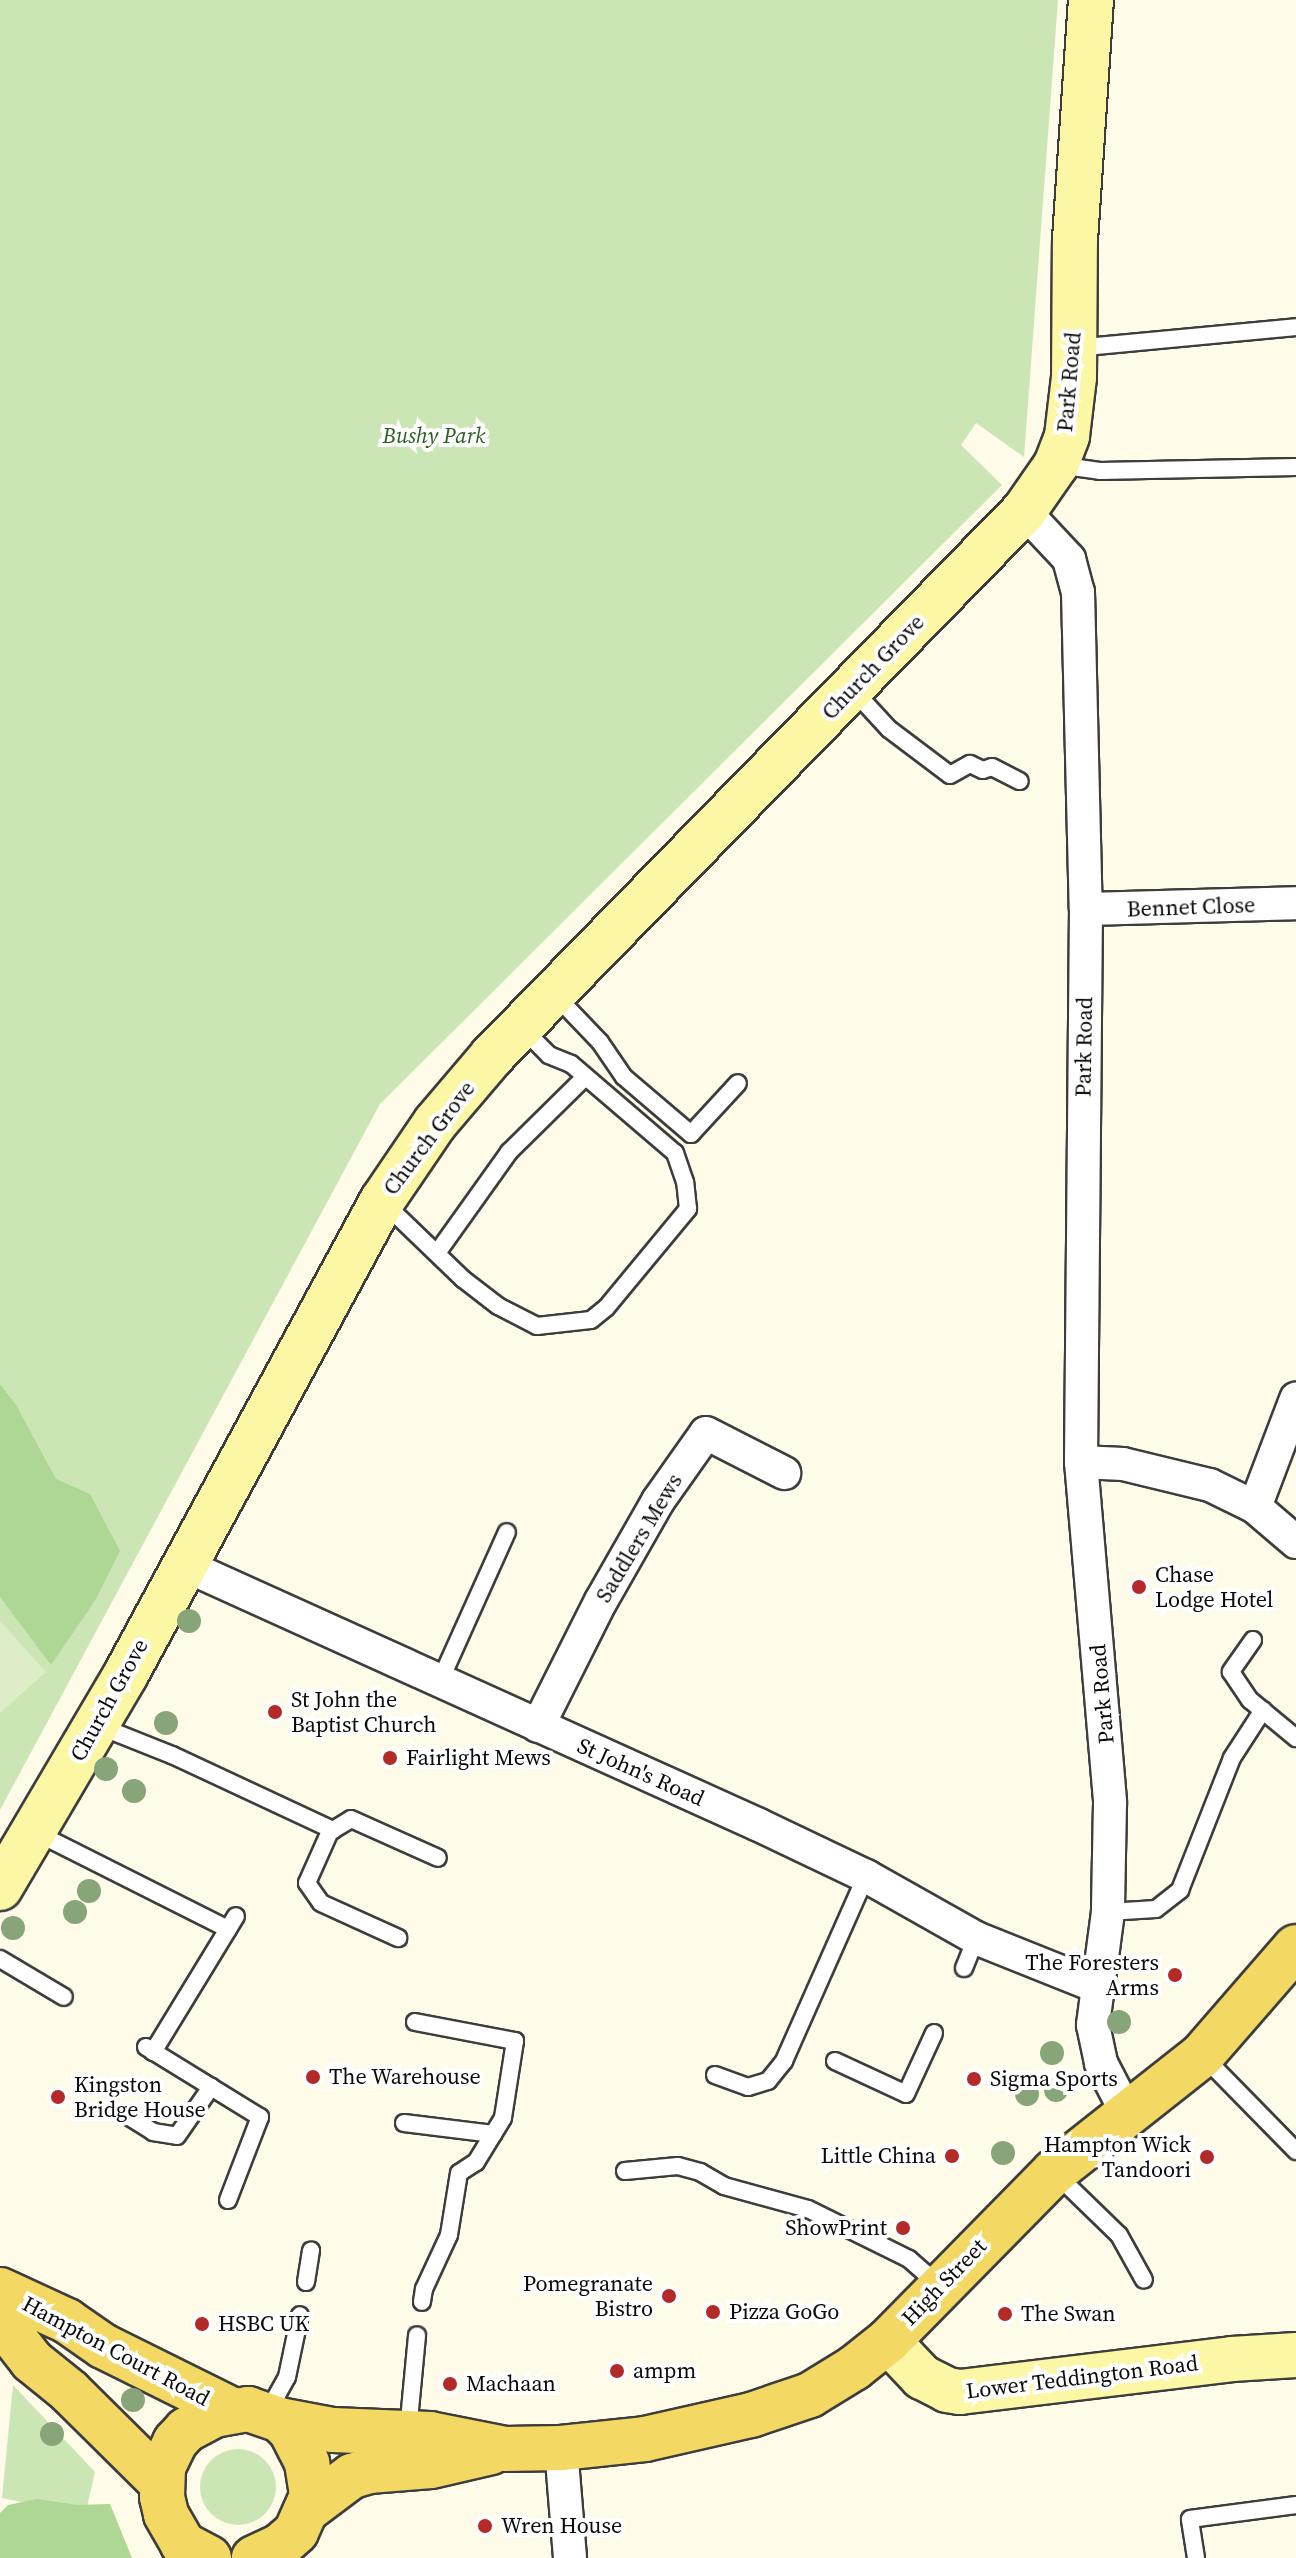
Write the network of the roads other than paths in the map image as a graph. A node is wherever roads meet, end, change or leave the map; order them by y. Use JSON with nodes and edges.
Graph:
{"nodes":[{"id":1,"x":1091,"y":0,"type":"edge"},
{"id":2,"x":1296,"y":327,"type":"edge"},
{"id":3,"x":1074,"y":349,"type":"junction"},
{"id":4,"x":1056,"y":465,"type":"junction"},
{"id":5,"x":1296,"y":467,"type":"edge"},
{"id":6,"x":1024,"y":511,"type":"junction"},
{"id":7,"x":852,"y":689,"type":"junction"},
{"id":8,"x":1020,"y":781,"type":"dead end"},
{"id":9,"x":1296,"y":903,"type":"edge"},
{"id":10,"x":1086,"y":909,"type":"junction"},
{"id":11,"x":554,"y":994,"type":"junction"},
{"id":12,"x":521,"y":1027,"type":"junction"},
{"id":13,"x":585,"y":1077,"type":"junction"},
{"id":14,"x":738,"y":1083,"type":"dead end"},
{"id":15,"x":382,"y":1201,"type":"junction"},
{"id":16,"x":437,"y":1253,"type":"junction"},
{"id":17,"x":1296,"y":1399,"type":"edge"},
{"id":18,"x":1081,"y":1462,"type":"junction"},
{"id":19,"x":784,"y":1473,"type":"dead end"},
{"id":20,"x":1255,"y":1507,"type":"junction"},
{"id":21,"x":507,"y":1532,"type":"dead end"},
{"id":22,"x":1296,"y":1542,"type":"edge"},
{"id":23,"x":182,"y":1564,"type":"junction"},
{"id":24,"x":1253,"y":1640,"type":"dead end"},
{"id":25,"x":440,"y":1681,"type":"junction"},
{"id":26,"x":1263,"y":1710,"type":"junction"},
{"id":27,"x":97,"y":1725,"type":"junction"},
{"id":28,"x":538,"y":1726,"type":"junction"},
{"id":29,"x":1296,"y":1738,"type":"edge"},
{"id":30,"x":331,"y":1829,"type":"junction"},
{"id":31,"x":34,"y":1831,"type":"junction"},
{"id":32,"x":438,"y":1858,"type":"dead end"},
{"id":33,"x":866,"y":1876,"type":"junction"},
{"id":34,"x":0,"y":1888,"type":"edge"},
{"id":35,"x":1108,"y":1912,"type":"junction"},
{"id":36,"x":398,"y":1938,"type":"dead end"},
{"id":37,"x":976,"y":1938,"type":"junction"},
{"id":38,"x":1296,"y":1947,"type":"edge"},
{"id":39,"x":0,"y":1959,"type":"edge"},
{"id":40,"x":964,"y":1968,"type":"dead end"},
{"id":41,"x":1096,"y":1986,"type":"junction"},
{"id":42,"x":64,"y":1997,"type":"dead end"},
{"id":43,"x":415,"y":2022,"type":"dead end"},
{"id":44,"x":934,"y":2033,"type":"dead end"},
{"id":45,"x":1202,"y":2055,"type":"junction"},
{"id":46,"x":835,"y":2061,"type":"dead end"},
{"id":47,"x":715,"y":2075,"type":"dead end"},
{"id":48,"x":211,"y":2087,"type":"junction"},
{"id":49,"x":123,"y":2113,"type":"dead end"},
{"id":50,"x":1128,"y":2115,"type":"junction"},
{"id":51,"x":404,"y":2123,"type":"dead end"},
{"id":52,"x":493,"y":2134,"type":"junction"},
{"id":53,"x":1296,"y":2151,"type":"edge"},
{"id":54,"x":625,"y":2171,"type":"dead end"},
{"id":55,"x":1054,"y":2172,"type":"junction"},
{"id":56,"x":228,"y":2200,"type":"dead end"},
{"id":57,"x":311,"y":2250,"type":"dead end"},
{"id":58,"x":1144,"y":2280,"type":"dead end"},
{"id":59,"x":306,"y":2282,"type":"dead end"},
{"id":60,"x":940,"y":2286,"type":"junction"},
{"id":61,"x":0,"y":2290,"type":"edge"},
{"id":62,"x":422,"y":2302,"type":"dead end"},
{"id":63,"x":300,"y":2315,"type":"dead end"},
{"id":64,"x":0,"y":2320,"type":"edge"},
{"id":65,"x":417,"y":2335,"type":"dead end"},
{"id":66,"x":888,"y":2341,"type":"junction"},
{"id":67,"x":1296,"y":2355,"type":"edge"},
{"id":68,"x":260,"y":2415,"type":"junction"},
{"id":69,"x":561,"y":2448,"type":"junction"},
{"id":70,"x":408,"y":2450,"type":"junction"},
{"id":71,"x":161,"y":2482,"type":"junction"},
{"id":72,"x":1296,"y":2505,"type":"edge"},
{"id":73,"x":309,"y":2508,"type":"junction"},
{"id":74,"x":194,"y":2553,"type":"edge"},
{"id":75,"x":270,"y":2554,"type":"edge"},
{"id":76,"x":570,"y":2558,"type":"edge"},
{"id":77,"x":1196,"y":2558,"type":"edge"}],
"edges":[{"from":1,"to":3,"type":"main road","name":"Park Road"},
{"from":2,"to":3,"type":"lane"},
{"from":3,"to":4,"type":"main road","name":"Park Road"},
{"from":4,"to":5,"type":"lane"},
{"from":4,"to":6,"type":"main road","name":"Park Road"},
{"from":6,"to":7,"type":"main road","name":"Church Grove"},
{"from":6,"to":10,"type":"street","name":"Park Road"},
{"from":7,"to":8,"type":"lane"},
{"from":7,"to":11,"type":"main road","name":"Church Grove"},
{"from":9,"to":10,"type":"street","name":"Bennet Close"},
{"from":10,"to":18,"type":"street","name":"Park Road"},
{"from":11,"to":12,"type":"main road","name":"Church Grove"},
{"from":11,"to":14,"type":"lane"},
{"from":12,"to":13,"type":"lane"},
{"from":12,"to":15,"type":"main road","name":"Church Grove"},
{"from":13,"to":16,"type":"lane"},
{"from":13,"to":16,"type":"lane"},
{"from":15,"to":16,"type":"lane"},
{"from":15,"to":23,"type":"main road","name":"Church Grove"},
{"from":17,"to":20,"type":"street"},
{"from":18,"to":20,"type":"street"},
{"from":18,"to":35,"type":"street","name":"Park Road"},
{"from":19,"to":28,"type":"street","name":"Saddlers Mews"},
{"from":20,"to":22,"type":"street"},
{"from":21,"to":25,"type":"lane"},
{"from":23,"to":25,"type":"street","name":"St John's Road"},
{"from":23,"to":27,"type":"main road","name":"Church Grove"},
{"from":24,"to":26,"type":"lane"},
{"from":25,"to":28,"type":"street","name":"St John's Road"},
{"from":26,"to":29,"type":"lane"},
{"from":26,"to":35,"type":"lane"},
{"from":27,"to":30,"type":"lane"},
{"from":27,"to":31,"type":"main road","name":"Church Grove"},
{"from":28,"to":33,"type":"street","name":"St John's Road"},
{"from":30,"to":32,"type":"lane"},
{"from":30,"to":36,"type":"lane"},
{"from":31,"to":34,"type":"main road","name":"Church Grove"},
{"from":31,"to":48,"type":"lane"},
{"from":33,"to":37,"type":"street","name":"St John's Road"},
{"from":33,"to":47,"type":"lane"},
{"from":35,"to":41,"type":"street","name":"Park Road"},
{"from":37,"to":40,"type":"lane"},
{"from":37,"to":41,"type":"street","name":"St John's Road"},
{"from":38,"to":45,"type":"main road","name":"High Street"},
{"from":39,"to":42,"type":"lane"},
{"from":41,"to":50,"type":"street","name":"Park Road"},
{"from":43,"to":52,"type":"lane"},
{"from":44,"to":46,"type":"lane"},
{"from":45,"to":50,"type":"main road","name":"High Street"},
{"from":45,"to":53,"type":"lane"},
{"from":48,"to":49,"type":"lane"},
{"from":48,"to":56,"type":"lane"},
{"from":50,"to":55,"type":"main road","name":"High Street"},
{"from":51,"to":52,"type":"lane"},
{"from":52,"to":62,"type":"lane"},
{"from":54,"to":60,"type":"lane"},
{"from":55,"to":58,"type":"lane"},
{"from":55,"to":60,"type":"main road","name":"High Street"},
{"from":57,"to":59,"type":"lane"},
{"from":60,"to":66,"type":"main road","name":"High Street"},
{"from":61,"to":68,"type":"main road","name":"Hampton Court Road"},
{"from":63,"to":68,"type":"lane"},
{"from":64,"to":71,"type":"main road","name":"Hampton Court Road"},
{"from":65,"to":70,"type":"lane"},
{"from":66,"to":67,"type":"main road","name":"Lower Teddington Road"},
{"from":66,"to":69,"type":"main road","name":"High Street"},
{"from":68,"to":70,"type":"main road","name":"High Street"},
{"from":68,"to":71,"type":"main road"},
{"from":68,"to":73,"type":"main road"},
{"from":69,"to":70,"type":"main road","name":"High Street"},
{"from":69,"to":76,"type":"street"},
{"from":70,"to":73,"type":"main road","name":"High Street"},
{"from":71,"to":74,"type":"main road"},
{"from":72,"to":77,"type":"lane"},
{"from":73,"to":75,"type":"main road","name":"High Street"}]}
